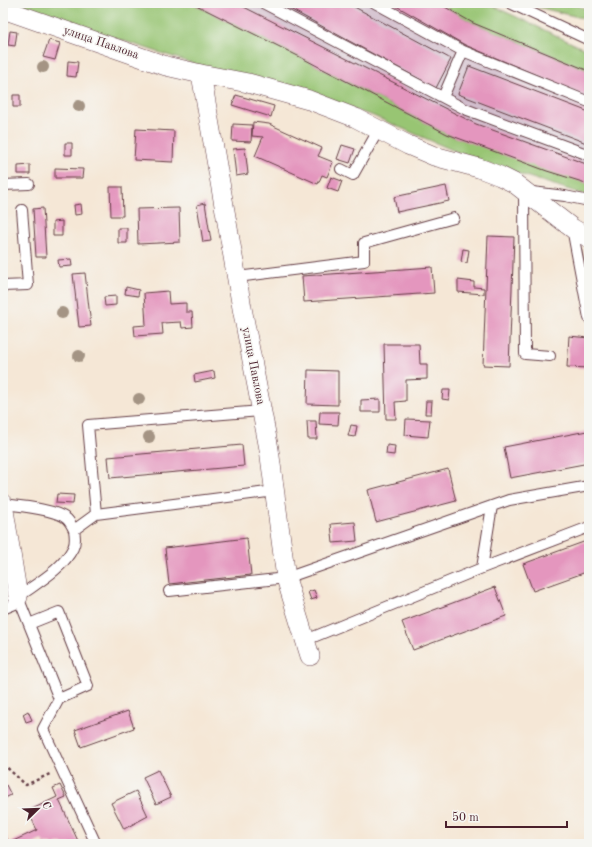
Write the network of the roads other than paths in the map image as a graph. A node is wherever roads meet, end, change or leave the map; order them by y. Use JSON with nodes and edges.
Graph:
{"nodes":[{"id":1,"x":263,"y":3,"type":"edge"},
{"id":2,"x":375,"y":3,"type":"edge"},
{"id":3,"x":510,"y":3,"type":"edge"},
{"id":4,"x":3,"y":9,"type":"edge"},
{"id":5,"x":589,"y":40,"type":"edge"},
{"id":6,"x":463,"y":51,"type":"junction"},
{"id":7,"x":201,"y":74,"type":"junction"},
{"id":8,"x":443,"y":97,"type":"junction"},
{"id":9,"x":589,"y":102,"type":"edge"},
{"id":10,"x":379,"y":129,"type":"junction"},
{"id":11,"x":589,"y":155,"type":"edge"},
{"id":12,"x":341,"y":169,"type":"dead end"},
{"id":13,"x":29,"y":184,"type":"dead end"},
{"id":14,"x":3,"y":185,"type":"edge"},
{"id":15,"x":524,"y":191,"type":"junction"},
{"id":16,"x":589,"y":201,"type":"edge"},
{"id":17,"x":22,"y":210,"type":"dead end"},
{"id":18,"x":454,"y":218,"type":"dead end"},
{"id":19,"x":572,"y":228,"type":"junction"},
{"id":20,"x":589,"y":238,"type":"edge"},
{"id":21,"x":237,"y":277,"type":"junction"},
{"id":22,"x":3,"y":286,"type":"edge"},
{"id":23,"x":589,"y":318,"type":"edge"},
{"id":24,"x":550,"y":356,"type":"dead end"},
{"id":25,"x":262,"y":411,"type":"junction"},
{"id":26,"x":589,"y":486,"type":"edge"},
{"id":27,"x":274,"y":491,"type":"junction"},
{"id":28,"x":3,"y":504,"type":"edge"},
{"id":29,"x":492,"y":506,"type":"junction"},
{"id":30,"x":96,"y":514,"type":"junction"},
{"id":31,"x":589,"y":527,"type":"edge"},
{"id":32,"x":74,"y":530,"type":"junction"},
{"id":33,"x":482,"y":568,"type":"junction"},
{"id":34,"x":286,"y":578,"type":"junction"},
{"id":35,"x":170,"y":591,"type":"dead end"},
{"id":36,"x":19,"y":599,"type":"junction"},
{"id":37,"x":3,"y":609,"type":"edge"},
{"id":38,"x":29,"y":624,"type":"junction"},
{"id":39,"x":308,"y":648,"type":"joint"},
{"id":40,"x":59,"y":699,"type":"junction"},
{"id":41,"x":96,"y":844,"type":"edge"}],
"edges":[{"from":1,"to":8,"type":"lane"},
{"from":2,"to":6,"type":"lane"},
{"from":3,"to":5,"type":"lane"},
{"from":4,"to":7,"type":"street","name":"улица Павлова"},
{"from":6,"to":8,"type":"lane"},
{"from":6,"to":9,"type":"lane"},
{"from":7,"to":10,"type":"street","name":"улица Павлова"},
{"from":7,"to":21,"type":"street","name":"улица Павлова"},
{"from":8,"to":11,"type":"lane"},
{"from":10,"to":12,"type":"lane"},
{"from":10,"to":15,"type":"street","name":"улица Павлова"},
{"from":13,"to":14,"type":"lane"},
{"from":15,"to":16,"type":"lane"},
{"from":15,"to":19,"type":"street","name":"улица Павлова"},
{"from":15,"to":24,"type":"lane"},
{"from":17,"to":22,"type":"lane"},
{"from":18,"to":21,"type":"lane"},
{"from":19,"to":20,"type":"street","name":"улица Павлова"},
{"from":19,"to":23,"type":"lane"},
{"from":21,"to":25,"type":"street","name":"улица Павлова"},
{"from":25,"to":27,"type":"street","name":"улица Павлова"},
{"from":25,"to":30,"type":"lane"},
{"from":26,"to":29,"type":"lane"},
{"from":27,"to":30,"type":"lane"},
{"from":27,"to":34,"type":"street","name":"улица Павлова"},
{"from":28,"to":32,"type":"lane"},
{"from":28,"to":36,"type":"street"},
{"from":29,"to":33,"type":"lane"},
{"from":29,"to":34,"type":"lane"},
{"from":30,"to":32,"type":"lane"},
{"from":31,"to":33,"type":"lane"},
{"from":32,"to":36,"type":"lane"},
{"from":33,"to":39,"type":"lane"},
{"from":34,"to":35,"type":"lane"},
{"from":34,"to":39,"type":"street","name":"улица Павлова"},
{"from":36,"to":37,"type":"lane"},
{"from":36,"to":38,"type":"lane"},
{"from":38,"to":40,"type":"lane"},
{"from":38,"to":40,"type":"lane"},
{"from":40,"to":41,"type":"lane"}]}
